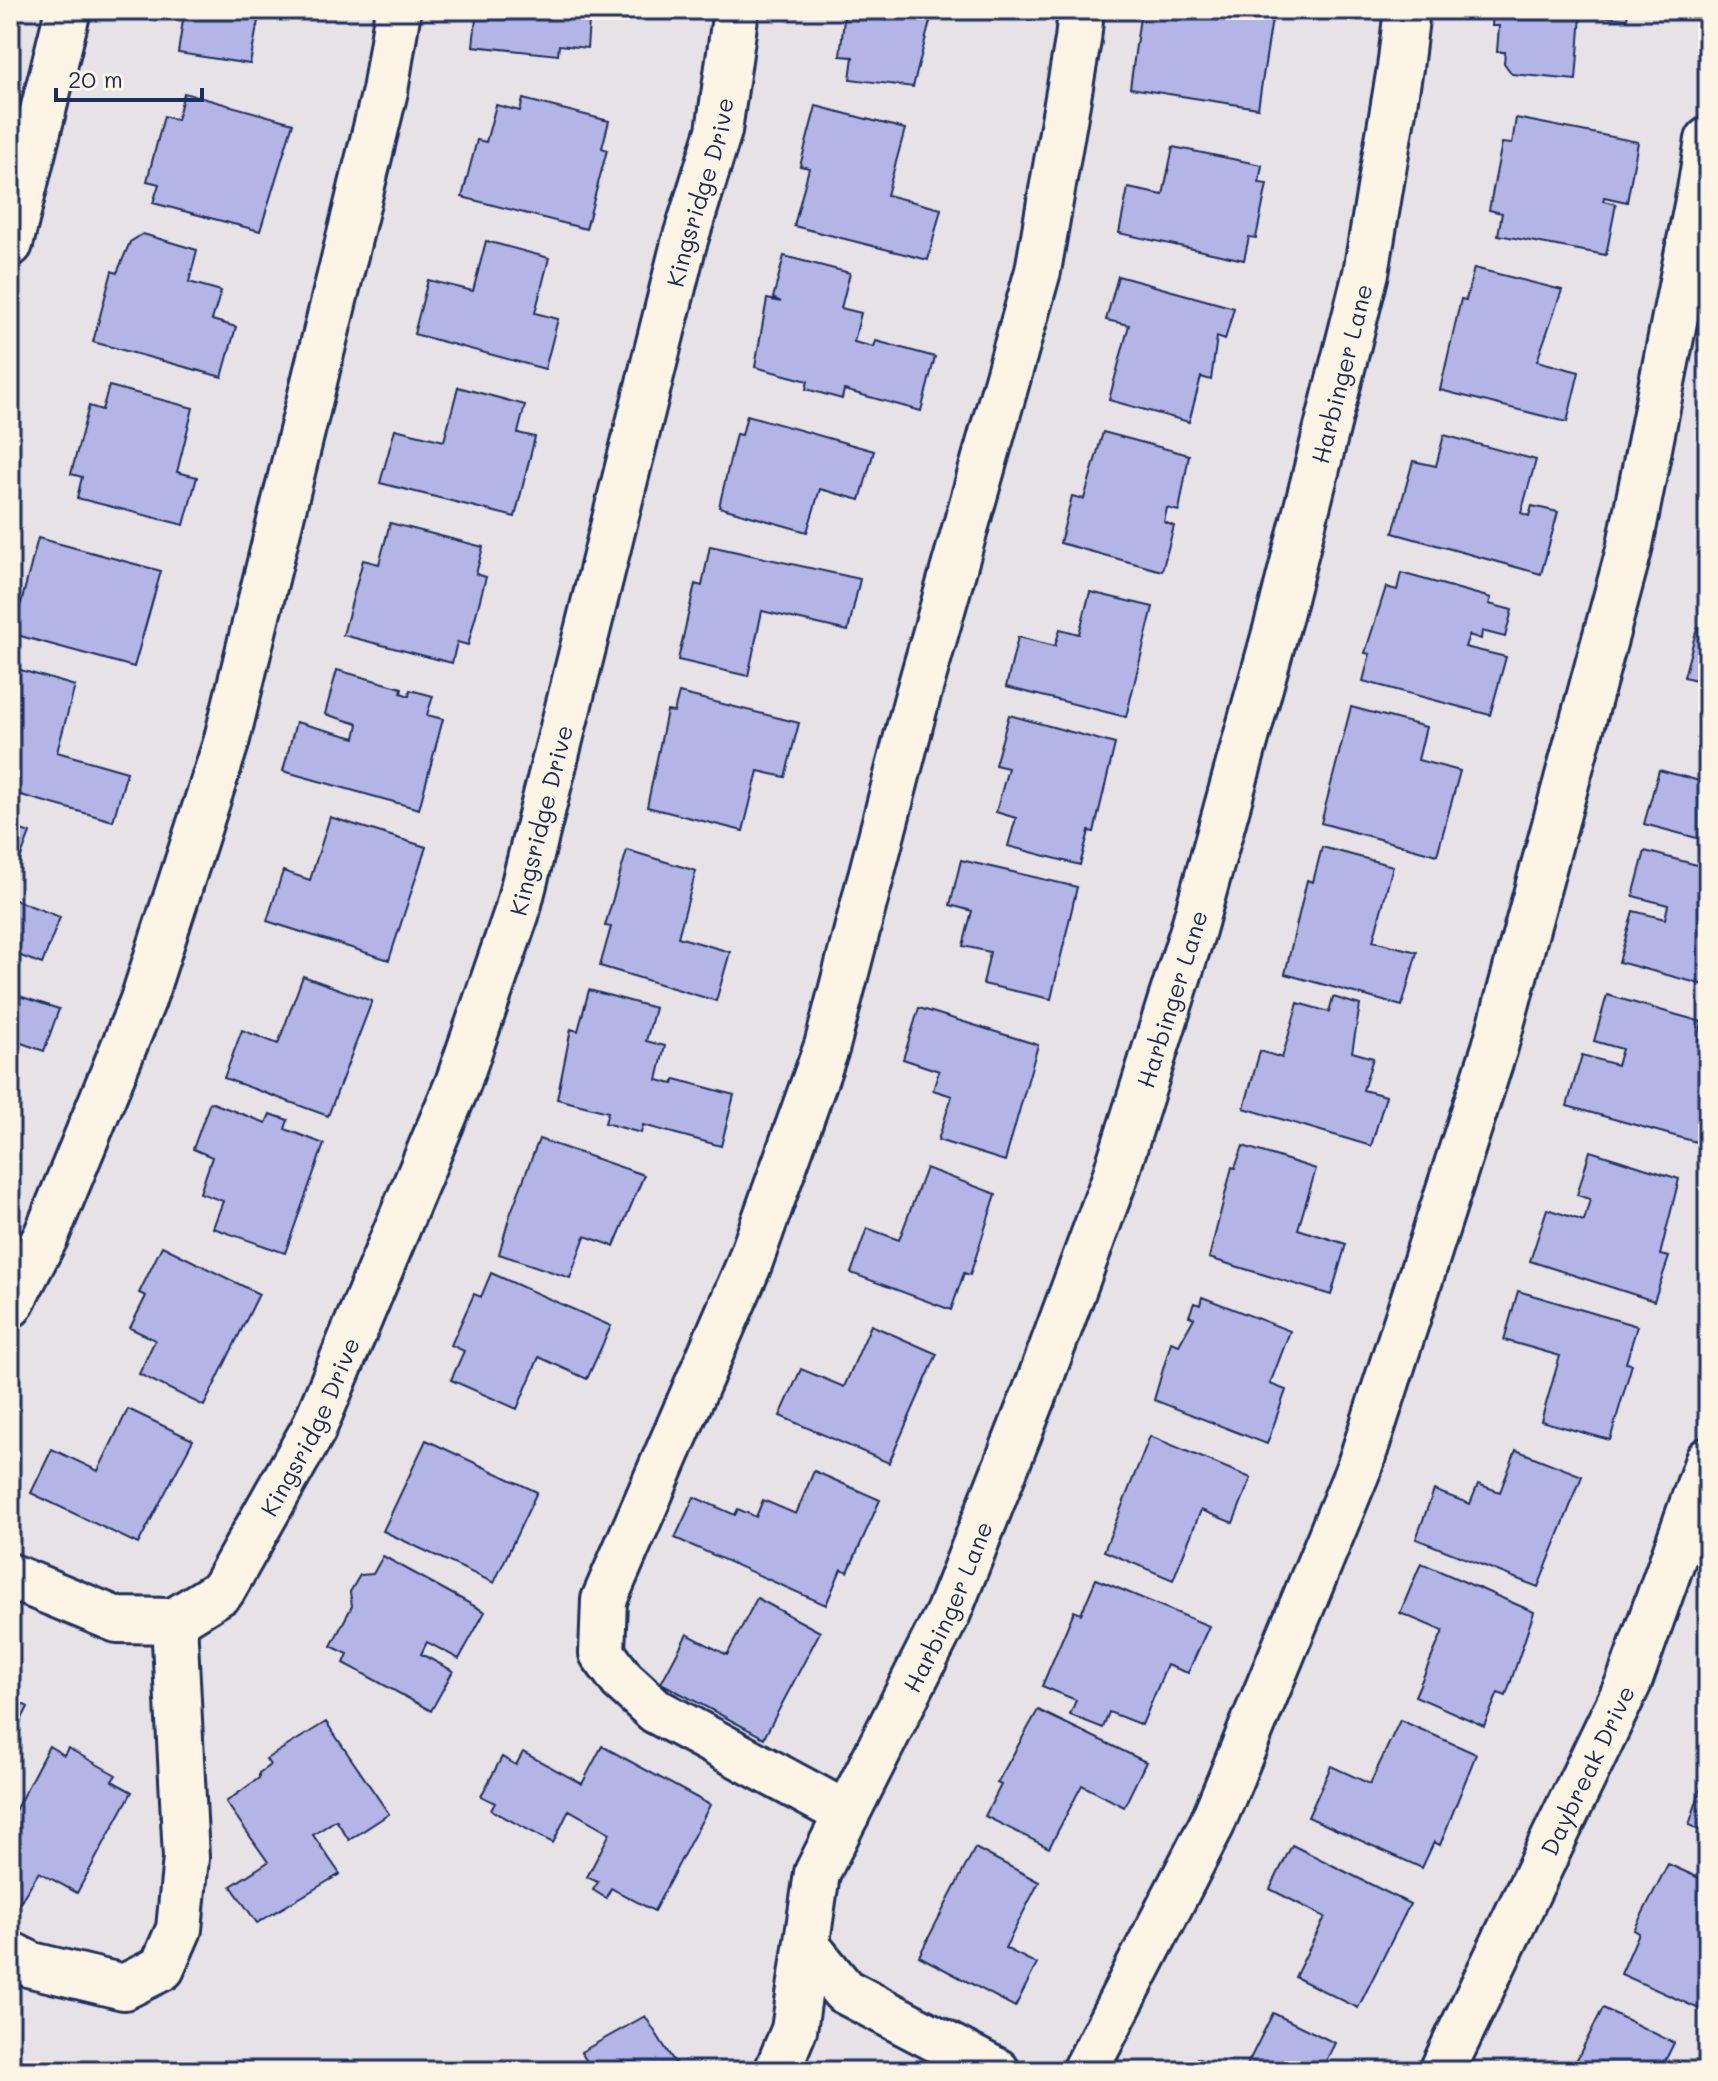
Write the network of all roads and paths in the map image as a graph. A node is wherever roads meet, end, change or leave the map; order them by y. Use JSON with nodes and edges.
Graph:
{"nodes":[{"id":1,"x":68,"y":10,"type":"edge"},
{"id":2,"x":398,"y":10,"type":"edge"},
{"id":3,"x":736,"y":10,"type":"edge"},
{"id":4,"x":1081,"y":10,"type":"edge"},
{"id":5,"x":1407,"y":10,"type":"edge"},
{"id":6,"x":1708,"y":140,"type":"edge"},
{"id":7,"x":10,"y":244,"type":"edge"},
{"id":8,"x":10,"y":1305,"type":"edge"},
{"id":9,"x":1708,"y":1460,"type":"edge"},
{"id":10,"x":10,"y":1576,"type":"edge"},
{"id":11,"x":174,"y":1621,"type":"junction"},
{"id":12,"x":847,"y":1814,"type":"junction"},
{"id":13,"x":807,"y":1946,"type":"junction"},
{"id":14,"x":10,"y":1954,"type":"edge"},
{"id":15,"x":777,"y":2071,"type":"edge"},
{"id":16,"x":997,"y":2071,"type":"edge"},
{"id":17,"x":1085,"y":2071,"type":"edge"},
{"id":18,"x":1442,"y":2071,"type":"edge"}],
"edges":[{"from":1,"to":7,"type":"street"},
{"from":2,"to":8,"type":"street"},
{"from":3,"to":11,"type":"street","name":"Kingsridge Drive"},
{"from":4,"to":12,"type":"street"},
{"from":5,"to":12,"type":"street","name":"Harbinger Lane"},
{"from":6,"to":17,"type":"street"},
{"from":9,"to":18,"type":"street","name":"Daybreak Drive"},
{"from":10,"to":11,"type":"street"},
{"from":11,"to":14,"type":"street"},
{"from":12,"to":13,"type":"street","name":"Harbinger Lane"},
{"from":13,"to":15,"type":"street","name":"Harbinger Lane"},
{"from":13,"to":16,"type":"street"}]}
